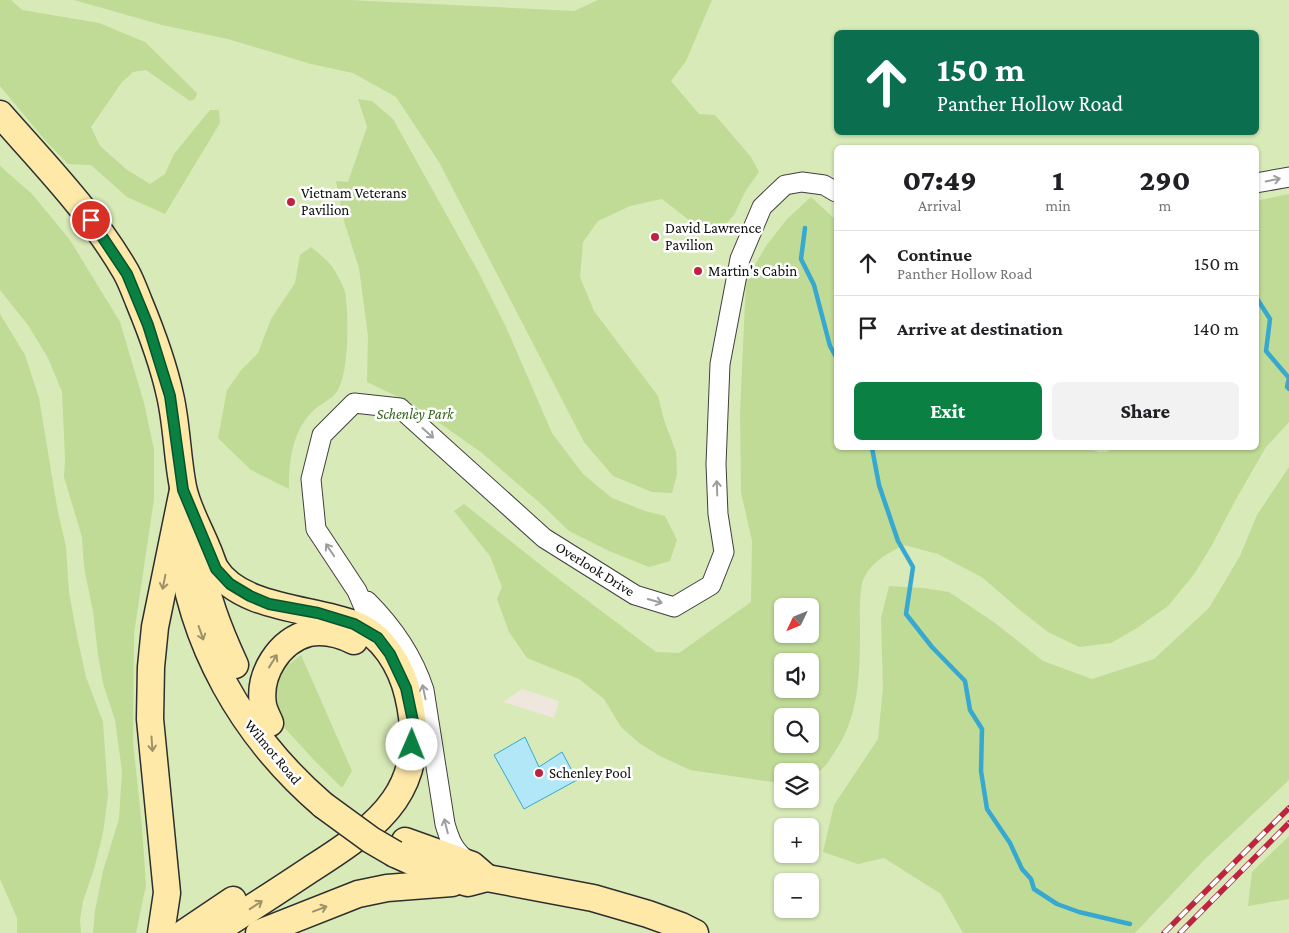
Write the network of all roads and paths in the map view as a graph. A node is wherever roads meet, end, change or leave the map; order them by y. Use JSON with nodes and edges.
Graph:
{"nodes":[{"id":1,"x":0,"y":114,"type":"edge"},
{"id":2,"x":1289,"y":177,"type":"edge"},
{"id":3,"x":1259,"y":182,"type":"edge"},
{"id":4,"x":834,"y":191,"type":"edge"},
{"id":5,"x":187,"y":520,"type":"junction"},
{"id":6,"x":357,"y":591,"type":"junction"},
{"id":7,"x":378,"y":638,"type":"junction"},
{"id":8,"x":270,"y":723,"type":"junction"},
{"id":9,"x":328,"y":799,"type":"junction"},
{"id":10,"x":476,"y":876,"type":"junction"},
{"id":11,"x":166,"y":892,"type":"junction"},
{"id":12,"x":199,"y":931,"type":"edge"},
{"id":13,"x":161,"y":933,"type":"edge"},
{"id":14,"x":259,"y":933,"type":"edge"},
{"id":15,"x":694,"y":933,"type":"edge"}],
"edges":[{"from":1,"to":5,"type":"main road"},
{"from":3,"to":2,"type":"street","one_way":true},
{"from":6,"to":4,"type":"street","name":"Overlook Drive","one_way":true},
{"from":5,"to":7,"type":"main road"},
{"from":5,"to":8,"type":"main road","name":"Wilmot Road"},
{"from":5,"to":9,"type":"main road","name":"Wilmot Road","one_way":true},
{"from":5,"to":11,"type":"main road","one_way":true},
{"from":6,"to":7,"type":"street","name":"Overlook Drive"},
{"from":10,"to":6,"type":"street","name":"Overlook Drive","one_way":true},
{"from":12,"to":7,"type":"main road","one_way":true},
{"from":8,"to":9,"type":"main road","name":"Wilmot Road"},
{"from":8,"to":12,"type":"main road","one_way":true},
{"from":9,"to":10,"type":"main road","name":"Wilmot Road"},
{"from":14,"to":10,"type":"main road","one_way":true},
{"from":10,"to":15,"type":"main road","name":"Wilmot Road"},
{"from":11,"to":12,"type":"main road"},
{"from":11,"to":13,"type":"main road"}]}
